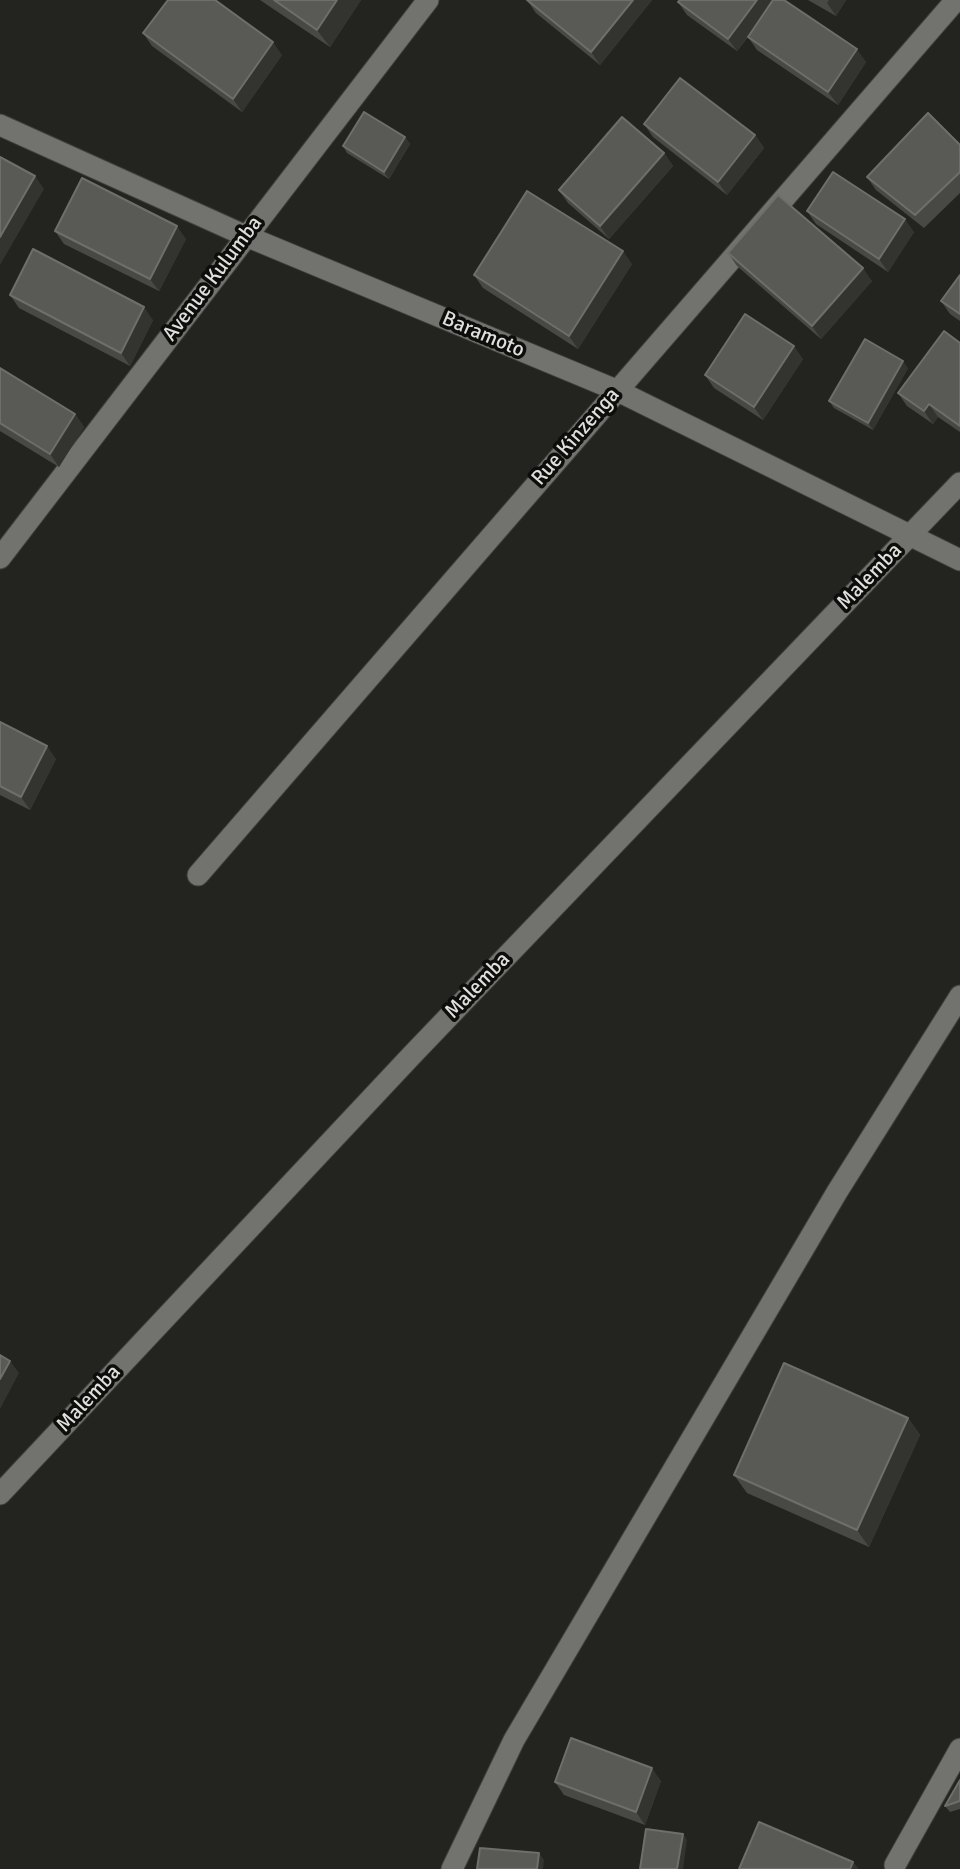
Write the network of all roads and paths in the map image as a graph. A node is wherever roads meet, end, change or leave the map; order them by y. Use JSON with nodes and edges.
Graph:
{"nodes":[{"id":1,"x":428,"y":0,"type":"edge"},
{"id":2,"x":956,"y":0,"type":"edge"},
{"id":3,"x":0,"y":125,"type":"edge"},
{"id":4,"x":246,"y":236,"type":"junction"},
{"id":5,"x":616,"y":390,"type":"junction"},
{"id":6,"x":960,"y":482,"type":"edge"},
{"id":7,"x":911,"y":534,"type":"junction"},
{"id":8,"x":0,"y":558,"type":"edge"},
{"id":9,"x":960,"y":560,"type":"edge"},
{"id":10,"x":198,"y":875,"type":"dead end"},
{"id":11,"x":960,"y":996,"type":"edge"},
{"id":12,"x":0,"y":1494,"type":"edge"},
{"id":13,"x":960,"y":1749,"type":"edge"},
{"id":14,"x":895,"y":1865,"type":"dead end"},
{"id":15,"x":452,"y":1869,"type":"edge"}],
"edges":[{"from":1,"to":4,"type":"street","name":"Avenue Kulumba"},
{"from":2,"to":5,"type":"street","name":"Rue Kinzenga"},
{"from":3,"to":4,"type":"street","name":"Baramoto"},
{"from":4,"to":5,"type":"street","name":"Baramoto"},
{"from":4,"to":8,"type":"street","name":"Avenue Kulumba"},
{"from":5,"to":7,"type":"street","name":"Baramoto"},
{"from":5,"to":10,"type":"street","name":"Rue Kinzenga"},
{"from":6,"to":7,"type":"street","name":"Malemba"},
{"from":7,"to":9,"type":"street","name":"Baramoto"},
{"from":7,"to":12,"type":"street","name":"Malemba"},
{"from":11,"to":15,"type":"street"},
{"from":13,"to":14,"type":"street"}]}
